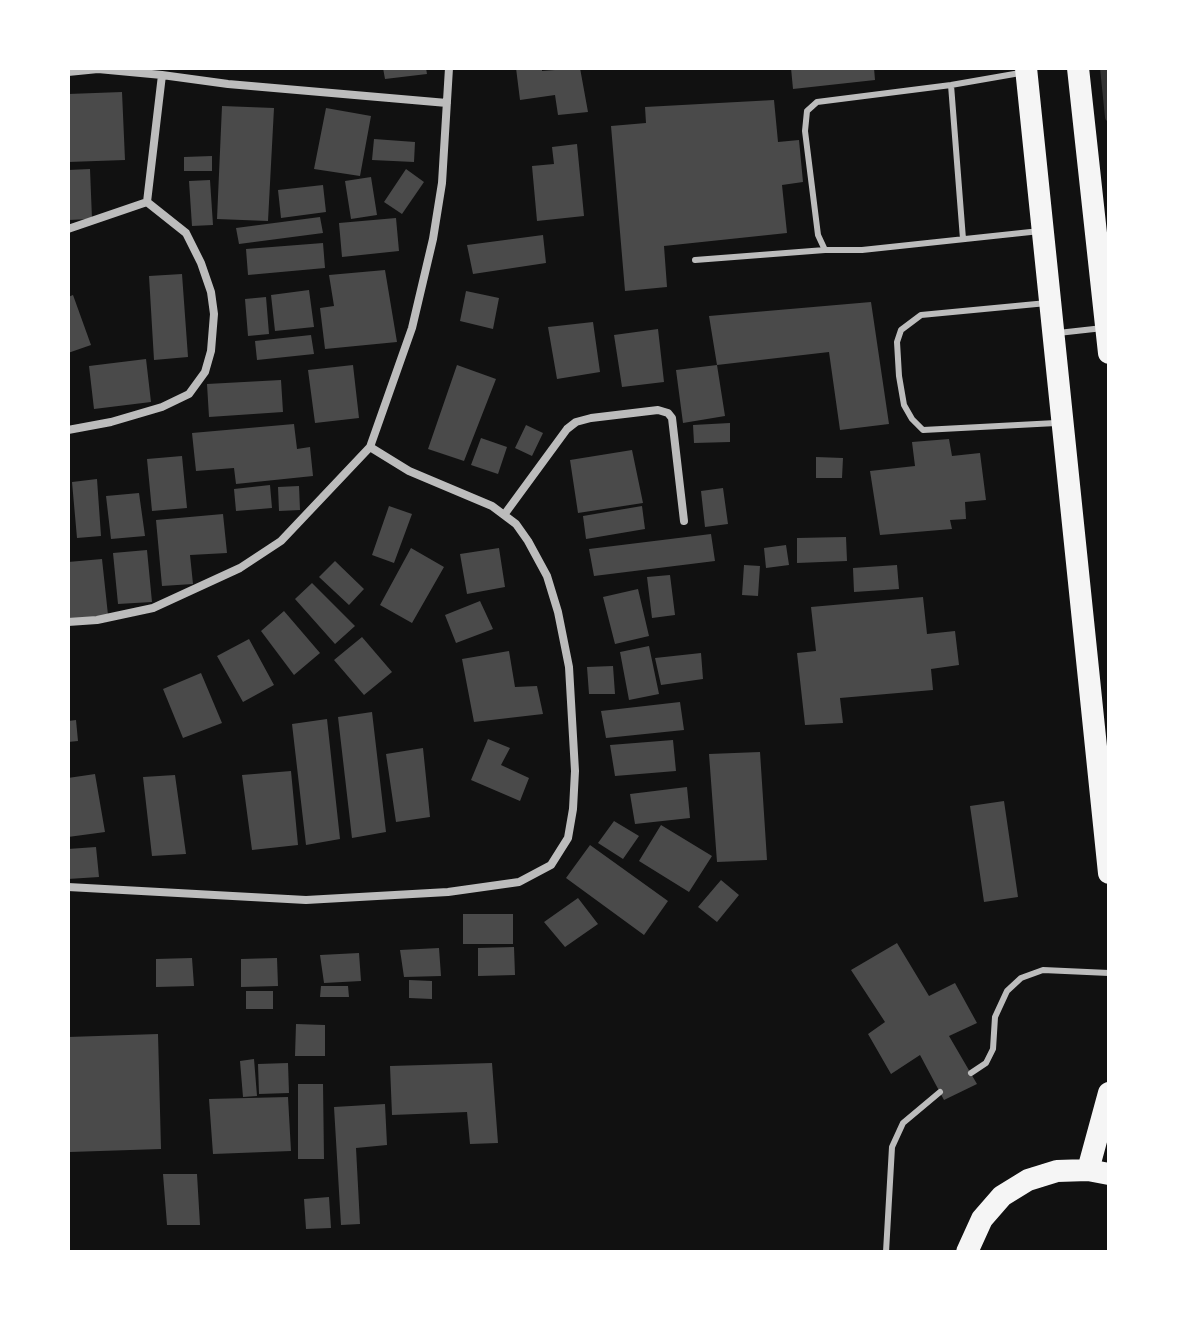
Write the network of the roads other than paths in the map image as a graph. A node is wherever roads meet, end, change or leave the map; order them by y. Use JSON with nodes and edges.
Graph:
{"nodes":[{"id":1,"x":449,"y":68,"type":"edge"},
{"id":2,"x":1078,"y":68,"type":"edge"},
{"id":3,"x":98,"y":69,"type":"edge"},
{"id":4,"x":1026,"y":70,"type":"edge"},
{"id":5,"x":68,"y":72,"type":"edge"},
{"id":6,"x":162,"y":75,"type":"junction"},
{"id":7,"x":951,"y":85,"type":"junction"},
{"id":8,"x":447,"y":103,"type":"junction"},
{"id":9,"x":147,"y":202,"type":"junction"},
{"id":10,"x":68,"y":229,"type":"edge"},
{"id":11,"x":1044,"y":230,"type":"junction"},
{"id":12,"x":963,"y":239,"type":"junction"},
{"id":13,"x":825,"y":250,"type":"junction"},
{"id":14,"x":695,"y":260,"type":"dead end"},
{"id":15,"x":1051,"y":303,"type":"junction"},
{"id":16,"x":1108,"y":328,"type":"edge"},
{"id":17,"x":1055,"y":333,"type":"junction"},
{"id":18,"x":1109,"y":353,"type":"edge"},
{"id":19,"x":1064,"y":423,"type":"junction"},
{"id":20,"x":68,"y":430,"type":"edge"},
{"id":21,"x":370,"y":447,"type":"junction"},
{"id":22,"x":504,"y":515,"type":"junction"},
{"id":23,"x":684,"y":521,"type":"dead end"},
{"id":24,"x":68,"y":622,"type":"edge"},
{"id":25,"x":1109,"y":873,"type":"edge"},
{"id":26,"x":68,"y":887,"type":"edge"},
{"id":27,"x":1109,"y":973,"type":"edge"},
{"id":28,"x":971,"y":1073,"type":"dead end"},
{"id":29,"x":940,"y":1092,"type":"dead end"},
{"id":30,"x":1109,"y":1093,"type":"edge"},
{"id":31,"x":1099,"y":1172,"type":"edge"},
{"id":32,"x":886,"y":1252,"type":"edge"},
{"id":33,"x":967,"y":1252,"type":"edge"}],
"edges":[{"from":1,"to":8,"type":"street"},
{"from":2,"to":16,"type":"highway"},
{"from":3,"to":5,"type":"street"},
{"from":3,"to":6,"type":"street"},
{"from":4,"to":7,"type":"lane"},
{"from":4,"to":11,"type":"highway"},
{"from":6,"to":8,"type":"street"},
{"from":6,"to":9,"type":"street"},
{"from":7,"to":12,"type":"lane"},
{"from":7,"to":13,"type":"lane"},
{"from":8,"to":21,"type":"street"},
{"from":9,"to":10,"type":"street"},
{"from":9,"to":20,"type":"street"},
{"from":11,"to":12,"type":"lane"},
{"from":11,"to":15,"type":"highway"},
{"from":12,"to":13,"type":"lane"},
{"from":13,"to":14,"type":"lane"},
{"from":15,"to":17,"type":"highway"},
{"from":15,"to":19,"type":"lane"},
{"from":16,"to":17,"type":"lane"},
{"from":16,"to":18,"type":"highway"},
{"from":17,"to":19,"type":"highway"},
{"from":19,"to":25,"type":"highway"},
{"from":21,"to":22,"type":"street"},
{"from":21,"to":24,"type":"street"},
{"from":22,"to":23,"type":"street"},
{"from":22,"to":26,"type":"street"},
{"from":27,"to":28,"type":"lane"},
{"from":29,"to":32,"type":"lane"},
{"from":30,"to":31,"type":"highway"},
{"from":31,"to":33,"type":"highway"}]}
